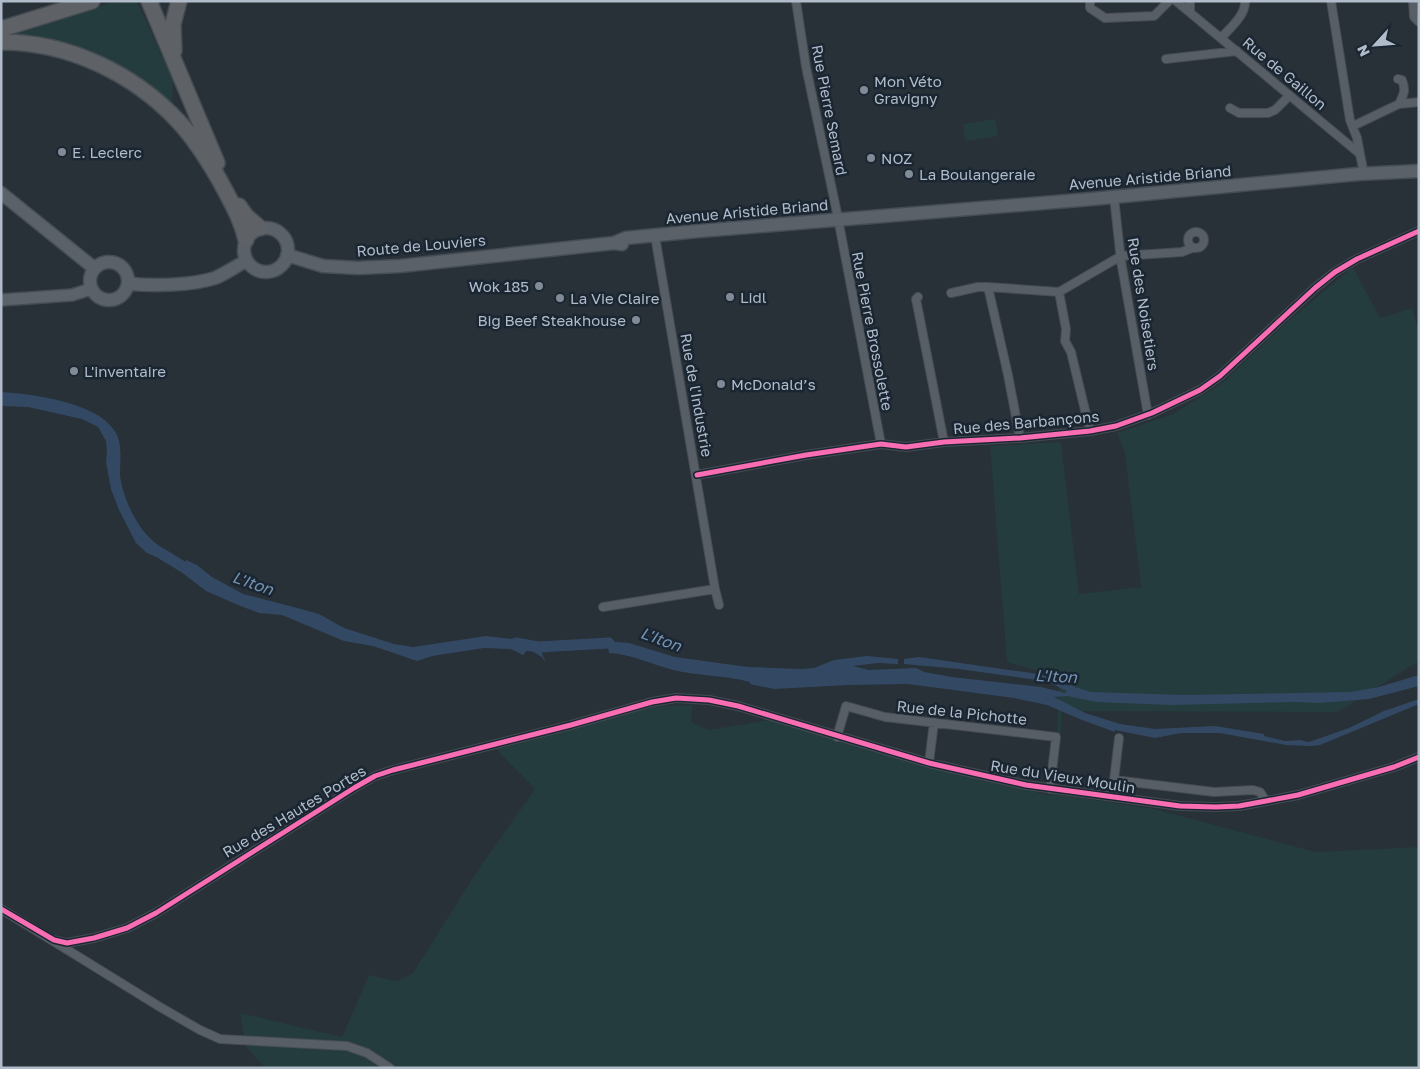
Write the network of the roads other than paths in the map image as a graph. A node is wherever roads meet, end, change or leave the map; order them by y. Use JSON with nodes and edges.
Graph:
{"nodes":[{"id":1,"x":64,"y":1,"type":"edge"},
{"id":2,"x":92,"y":1,"type":"edge"},
{"id":3,"x":145,"y":1,"type":"edge"},
{"id":4,"x":149,"y":1,"type":"edge"},
{"id":5,"x":179,"y":1,"type":"edge"},
{"id":6,"x":796,"y":1,"type":"edge"},
{"id":7,"x":1090,"y":1,"type":"edge"},
{"id":8,"x":1169,"y":1,"type":"edge"},
{"id":9,"x":1176,"y":1,"type":"edge"},
{"id":10,"x":1190,"y":1,"type":"edge"},
{"id":11,"x":1245,"y":1,"type":"edge"},
{"id":12,"x":1331,"y":1,"type":"edge"},
{"id":13,"x":1413,"y":1,"type":"edge"},
{"id":14,"x":1190,"y":12,"type":"junction"},
{"id":15,"x":1,"y":20,"type":"edge"},
{"id":16,"x":1419,"y":22,"type":"edge"},
{"id":17,"x":1,"y":29,"type":"edge"},
{"id":18,"x":1221,"y":38,"type":"junction"},
{"id":19,"x":1,"y":42,"type":"edge"},
{"id":20,"x":1237,"y":51,"type":"junction"},
{"id":21,"x":1166,"y":59,"type":"dead end"},
{"id":22,"x":176,"y":65,"type":"junction"},
{"id":23,"x":1398,"y":79,"type":"dead end"},
{"id":24,"x":1290,"y":96,"type":"junction"},
{"id":25,"x":1419,"y":102,"type":"edge"},
{"id":26,"x":1399,"y":104,"type":"junction"},
{"id":27,"x":1230,"y":108,"type":"dead end"},
{"id":28,"x":179,"y":122,"type":"junction"},
{"id":29,"x":1353,"y":126,"type":"junction"},
{"id":30,"x":1360,"y":154,"type":"junction"},
{"id":31,"x":1419,"y":170,"type":"edge"},
{"id":32,"x":1364,"y":174,"type":"junction"},
{"id":33,"x":1,"y":194,"type":"edge"},
{"id":34,"x":1114,"y":196,"type":"junction"},
{"id":35,"x":838,"y":222,"type":"junction"},
{"id":36,"x":260,"y":228,"type":"junction"},
{"id":37,"x":1419,"y":231,"type":"edge"},
{"id":38,"x":656,"y":239,"type":"junction"},
{"id":39,"x":246,"y":240,"type":"junction"},
{"id":40,"x":1192,"y":248,"type":"dead end"},
{"id":41,"x":287,"y":255,"type":"junction"},
{"id":42,"x":499,"y":255,"type":"joint"},
{"id":43,"x":1121,"y":256,"type":"junction"},
{"id":44,"x":246,"y":261,"type":"junction"},
{"id":45,"x":94,"y":268,"type":"junction"},
{"id":46,"x":128,"y":283,"type":"junction"},
{"id":47,"x":988,"y":287,"type":"junction"},
{"id":48,"x":91,"y":289,"type":"junction"},
{"id":49,"x":1059,"y":292,"type":"junction"},
{"id":50,"x":952,"y":293,"type":"dead end"},
{"id":51,"x":918,"y":297,"type":"dead end"},
{"id":52,"x":1,"y":300,"type":"edge"},
{"id":53,"x":1148,"y":415,"type":"junction"},
{"id":54,"x":1090,"y":431,"type":"junction"},
{"id":55,"x":1020,"y":438,"type":"junction"},
{"id":56,"x":944,"y":442,"type":"junction"},
{"id":57,"x":881,"y":444,"type":"junction"},
{"id":58,"x":697,"y":475,"type":"junction"},
{"id":59,"x":715,"y":589,"type":"junction"},
{"id":60,"x":719,"y":605,"type":"dead end"},
{"id":61,"x":603,"y":607,"type":"dead end"},
{"id":62,"x":676,"y":698,"type":"joint"},
{"id":63,"x":934,"y":722,"type":"junction"},
{"id":64,"x":837,"y":737,"type":"junction"},
{"id":65,"x":1119,"y":738,"type":"dead end"},
{"id":66,"x":1419,"y":757,"type":"edge"},
{"id":67,"x":929,"y":763,"type":"junction"},
{"id":68,"x":1114,"y":780,"type":"junction"},
{"id":69,"x":1050,"y":789,"type":"junction"},
{"id":70,"x":1113,"y":797,"type":"junction"},
{"id":71,"x":1266,"y":801,"type":"junction"},
{"id":72,"x":1,"y":909,"type":"edge"},
{"id":73,"x":54,"y":940,"type":"junction"},
{"id":74,"x":390,"y":1068,"type":"edge"}],
"edges":[{"from":1,"to":15,"type":"highway"},
{"from":2,"to":17,"type":"highway"},
{"from":3,"to":28,"type":"highway"},
{"from":4,"to":22,"type":"highway"},
{"from":5,"to":22,"type":"highway"},
{"from":6,"to":35,"type":"street","name":"Rue Pierre Semard"},
{"from":7,"to":8,"type":"street"},
{"from":9,"to":14,"type":"street","name":"Rue de Gaillon"},
{"from":10,"to":14,"type":"street"},
{"from":11,"to":18,"type":"street"},
{"from":12,"to":29,"type":"street"},
{"from":13,"to":16,"type":"street"},
{"from":14,"to":18,"type":"street","name":"Rue de Gaillon"},
{"from":18,"to":20,"type":"street","name":"Rue de Gaillon"},
{"from":19,"to":28,"type":"highway"},
{"from":20,"to":21,"type":"street"},
{"from":20,"to":24,"type":"street","name":"Rue de Gaillon"},
{"from":22,"to":36,"type":"highway"},
{"from":23,"to":26,"type":"street"},
{"from":24,"to":27,"type":"street"},
{"from":24,"to":30,"type":"street","name":"Rue de Gaillon"},
{"from":25,"to":26,"type":"street"},
{"from":26,"to":29,"type":"street"},
{"from":28,"to":39,"type":"highway"},
{"from":29,"to":30,"type":"street"},
{"from":30,"to":32,"type":"street"},
{"from":31,"to":32,"type":"main road","name":"Avenue Aristide Briand"},
{"from":32,"to":34,"type":"main road","name":"Avenue Aristide Briand"},
{"from":33,"to":45,"type":"main road"},
{"from":34,"to":35,"type":"main road","name":"Avenue Aristide Briand"},
{"from":34,"to":43,"type":"street","name":"Rue des Noisetiers"},
{"from":35,"to":38,"type":"main road","name":"Avenue Aristide Briand"},
{"from":35,"to":57,"type":"street","name":"Rue Pierre Brossolette"},
{"from":36,"to":39,"type":"main road"},
{"from":36,"to":41,"type":"main road"},
{"from":37,"to":53,"type":"street","name":"Rue des Barbançons"},
{"from":38,"to":42,"type":"main road","name":"Avenue Aristide Briand"},
{"from":38,"to":58,"type":"street","name":"Rue de l'Industrie"},
{"from":39,"to":44,"type":"main road"},
{"from":40,"to":43,"type":"street"},
{"from":41,"to":42,"type":"main road","name":"Route de Louviers"},
{"from":41,"to":44,"type":"main road"},
{"from":43,"to":49,"type":"street"},
{"from":43,"to":53,"type":"street","name":"Rue des Noisetiers"},
{"from":44,"to":46,"type":"main road"},
{"from":45,"to":46,"type":"main road"},
{"from":45,"to":48,"type":"main road"},
{"from":46,"to":48,"type":"main road"},
{"from":47,"to":49,"type":"street"},
{"from":47,"to":50,"type":"street"},
{"from":47,"to":55,"type":"street"},
{"from":48,"to":52,"type":"main road"},
{"from":49,"to":54,"type":"street"},
{"from":51,"to":56,"type":"street"},
{"from":53,"to":54,"type":"street","name":"Rue des Barbançons"},
{"from":54,"to":55,"type":"street","name":"Rue des Barbançons"},
{"from":55,"to":56,"type":"street","name":"Rue des Barbançons"},
{"from":56,"to":57,"type":"street","name":"Rue des Barbançons"},
{"from":57,"to":58,"type":"street","name":"Rue des Barbançons"},
{"from":58,"to":59,"type":"street","name":"Rue de l'Industrie"},
{"from":59,"to":60,"type":"street","name":"Rue de l'Industrie"},
{"from":59,"to":61,"type":"street"},
{"from":62,"to":64,"type":"street","name":"Rue du Vieux Moulin"},
{"from":62,"to":73,"type":"street","name":"Rue des Hautes Portes"},
{"from":63,"to":64,"type":"street","name":"Rue de la Pichotte"},
{"from":63,"to":67,"type":"street"},
{"from":63,"to":69,"type":"street","name":"Rue de la Pichotte"},
{"from":64,"to":67,"type":"street","name":"Rue du Vieux Moulin"},
{"from":65,"to":68,"type":"street"},
{"from":66,"to":71,"type":"street","name":"Rue du Vieux Moulin"},
{"from":67,"to":69,"type":"street","name":"Rue du Vieux Moulin"},
{"from":68,"to":70,"type":"street"},
{"from":68,"to":71,"type":"street"},
{"from":69,"to":70,"type":"street","name":"Rue du Vieux Moulin"},
{"from":70,"to":71,"type":"street","name":"Rue du Vieux Moulin"},
{"from":72,"to":73,"type":"street"},
{"from":73,"to":74,"type":"street"}]}
